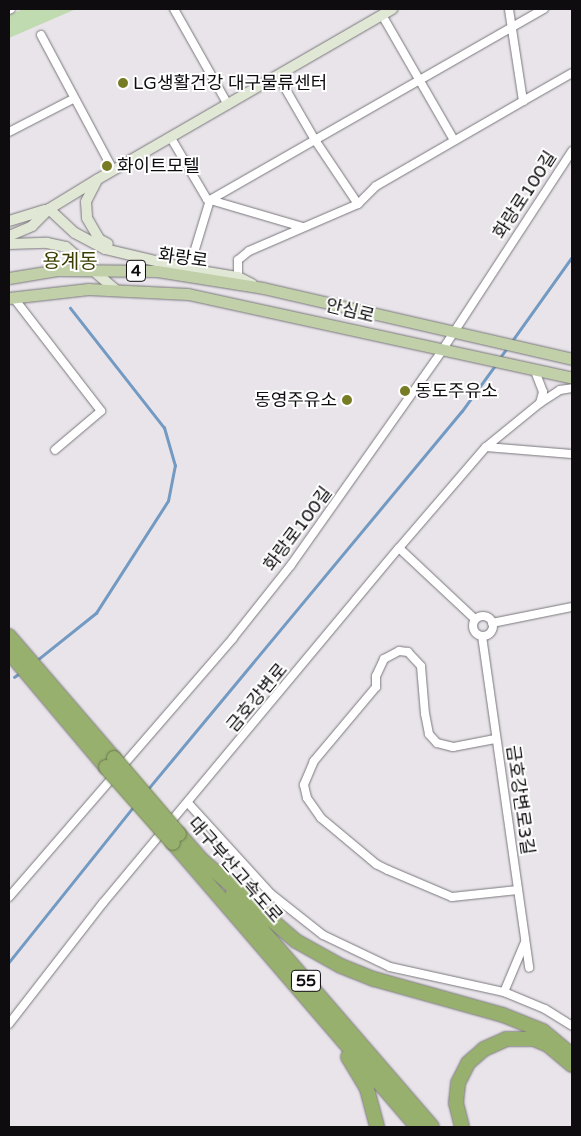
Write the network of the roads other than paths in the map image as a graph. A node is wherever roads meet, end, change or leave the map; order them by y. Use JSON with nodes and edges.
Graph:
{"nodes":[{"id":1,"x":174,"y":9,"type":"edge"},
{"id":2,"x":393,"y":9,"type":"edge"},
{"id":3,"x":509,"y":9,"type":"edge"},
{"id":4,"x":544,"y":9,"type":"edge"},
{"id":5,"x":382,"y":15,"type":"junction"},
{"id":6,"x":512,"y":27,"type":"junction"},
{"id":7,"x":41,"y":35,"type":"dead end"},
{"id":8,"x":572,"y":73,"type":"edge"},
{"id":9,"x":278,"y":76,"type":"junction"},
{"id":10,"x":420,"y":80,"type":"junction"},
{"id":11,"x":73,"y":99,"type":"junction"},
{"id":12,"x":523,"y":101,"type":"junction"},
{"id":13,"x":228,"y":105,"type":"junction"},
{"id":14,"x":9,"y":132,"type":"edge"},
{"id":15,"x":171,"y":138,"type":"junction"},
{"id":16,"x":315,"y":140,"type":"junction"},
{"id":17,"x":454,"y":140,"type":"junction"},
{"id":18,"x":572,"y":151,"type":"edge"},
{"id":19,"x":113,"y":170,"type":"junction"},
{"id":20,"x":98,"y":179,"type":"junction"},
{"id":21,"x":210,"y":200,"type":"junction"},
{"id":22,"x":358,"y":204,"type":"junction"},
{"id":23,"x":49,"y":209,"type":"junction"},
{"id":24,"x":9,"y":221,"type":"edge"},
{"id":25,"x":302,"y":227,"type":"junction"},
{"id":26,"x":9,"y":236,"type":"edge"},
{"id":27,"x":9,"y":244,"type":"edge"},
{"id":28,"x":126,"y":254,"type":"junction"},
{"id":29,"x":95,"y":270,"type":"junction"},
{"id":30,"x":189,"y":270,"type":"junction"},
{"id":31,"x":238,"y":277,"type":"junction"},
{"id":32,"x":9,"y":278,"type":"edge"},
{"id":33,"x":263,"y":288,"type":"junction"},
{"id":34,"x":117,"y":291,"type":"junction"},
{"id":35,"x":11,"y":298,"type":"edge"},
{"id":36,"x":455,"y":330,"type":"junction"},
{"id":37,"x":441,"y":352,"type":"junction"},
{"id":38,"x":572,"y":359,"type":"edge"},
{"id":39,"x":535,"y":371,"type":"junction"},
{"id":40,"x":548,"y":373,"type":"junction"},
{"id":41,"x":572,"y":378,"type":"edge"},
{"id":42,"x":572,"y":388,"type":"edge"},
{"id":43,"x":540,"y":403,"type":"junction"},
{"id":44,"x":486,"y":447,"type":"junction"},
{"id":45,"x":55,"y":450,"type":"dead end"},
{"id":46,"x":572,"y":454,"type":"edge"},
{"id":47,"x":399,"y":548,"type":"junction"},
{"id":48,"x":572,"y":606,"type":"edge"},
{"id":49,"x":475,"y":619,"type":"junction"},
{"id":50,"x":492,"y":623,"type":"junction"},
{"id":51,"x":9,"y":636,"type":"edge"},
{"id":52,"x":482,"y":636,"type":"junction"},
{"id":53,"x":13,"y":653,"type":"edge"},
{"id":54,"x":495,"y":739,"type":"junction"},
{"id":55,"x":188,"y":803,"type":"junction"},
{"id":56,"x":176,"y":839,"type":"junction"},
{"id":57,"x":203,"y":861,"type":"junction"},
{"id":58,"x":518,"y":890,"type":"junction"},
{"id":59,"x":9,"y":897,"type":"edge"},
{"id":60,"x":525,"y":942,"type":"junction"},
{"id":61,"x":282,"y":968,"type":"junction"},
{"id":62,"x":529,"y":968,"type":"dead end"},
{"id":63,"x":504,"y":992,"type":"junction"},
{"id":64,"x":9,"y":1024,"type":"edge"},
{"id":65,"x":572,"y":1026,"type":"edge"},
{"id":66,"x":572,"y":1055,"type":"edge"},
{"id":67,"x":572,"y":1065,"type":"edge"},
{"id":68,"x":377,"y":1127,"type":"edge"},
{"id":69,"x":417,"y":1127,"type":"edge"},
{"id":70,"x":432,"y":1127,"type":"edge"},
{"id":71,"x":462,"y":1127,"type":"edge"}],
"edges":[{"from":1,"to":13,"type":"street"},
{"from":2,"to":5,"type":"main road"},
{"from":3,"to":6,"type":"street"},
{"from":4,"to":6,"type":"street"},
{"from":5,"to":9,"type":"main road"},
{"from":5,"to":10,"type":"street"},
{"from":6,"to":10,"type":"street"},
{"from":6,"to":12,"type":"street"},
{"from":7,"to":11,"type":"street"},
{"from":8,"to":12,"type":"street"},
{"from":9,"to":13,"type":"main road"},
{"from":9,"to":16,"type":"street"},
{"from":10,"to":16,"type":"street"},
{"from":10,"to":17,"type":"street"},
{"from":11,"to":14,"type":"street"},
{"from":11,"to":19,"type":"street"},
{"from":12,"to":17,"type":"street"},
{"from":13,"to":15,"type":"main road"},
{"from":15,"to":19,"type":"main road"},
{"from":15,"to":21,"type":"street"},
{"from":16,"to":21,"type":"street"},
{"from":16,"to":22,"type":"street"},
{"from":17,"to":22,"type":"street"},
{"from":18,"to":36,"type":"street","name":"화랑로100길"},
{"from":19,"to":20,"type":"main road"},
{"from":20,"to":23,"type":"main road"},
{"from":20,"to":28,"type":"main road"},
{"from":21,"to":25,"type":"street"},
{"from":21,"to":30,"type":"street"},
{"from":22,"to":25,"type":"street"},
{"from":23,"to":24,"type":"main road"},
{"from":23,"to":26,"type":"main road"},
{"from":23,"to":28,"type":"main road"},
{"from":25,"to":31,"type":"street"},
{"from":27,"to":29,"type":"main road"},
{"from":28,"to":30,"type":"main road"},
{"from":29,"to":32,"type":"main road","name":"화랑로","number":"4"},
{"from":29,"to":33,"type":"main road","name":"화랑로","number":"4"},
{"from":29,"to":34,"type":"main road"},
{"from":30,"to":31,"type":"main road"},
{"from":31,"to":33,"type":"main road"},
{"from":33,"to":36,"type":"main road","name":"안심로","number":"4"},
{"from":34,"to":35,"type":"main road"},
{"from":34,"to":37,"type":"main road","name":"안심로"},
{"from":35,"to":45,"type":"street"},
{"from":36,"to":37,"type":"street","name":"화랑로100길"},
{"from":36,"to":38,"type":"main road","name":"안심로","number":"4"},
{"from":37,"to":39,"type":"main road","name":"안심로"},
{"from":37,"to":59,"type":"street","name":"화랑로100길"},
{"from":39,"to":40,"type":"main road","name":"안심로"},
{"from":39,"to":43,"type":"street"},
{"from":40,"to":41,"type":"main road","name":"안심로"},
{"from":40,"to":42,"type":"main road"},
{"from":42,"to":43,"type":"street","name":"금호강변로"},
{"from":43,"to":44,"type":"street","name":"금호강변로"},
{"from":44,"to":46,"type":"street"},
{"from":44,"to":47,"type":"street","name":"금호강변로"},
{"from":47,"to":49,"type":"street"},
{"from":47,"to":55,"type":"street","name":"금호강변로"},
{"from":48,"to":50,"type":"street"},
{"from":49,"to":50,"type":"street"},
{"from":49,"to":52,"type":"street"},
{"from":50,"to":52,"type":"street"},
{"from":51,"to":53,"type":"highway","name":"대구부산고속도로","number":"55"},
{"from":52,"to":54,"type":"street","name":"금호강변로3길"},
{"from":53,"to":56,"type":"highway","name":"대구부산고속도로","number":"55","bridge":true},
{"from":54,"to":58,"type":"street","name":"금호강변로3길"},
{"from":54,"to":58,"type":"street"},
{"from":55,"to":63,"type":"street"},
{"from":55,"to":64,"type":"street","name":"금호강변로"},
{"from":56,"to":57,"type":"highway","name":"대구부산고속도로","number":"55"},
{"from":56,"to":61,"type":"highway","name":"대구부산고속도로","number":"55"},
{"from":57,"to":66,"type":"highway"},
{"from":57,"to":70,"type":"highway","name":"대구부산고속도로","number":"55"},
{"from":58,"to":60,"type":"street","name":"금호강변로3길"},
{"from":60,"to":62,"type":"street","name":"금호강변로3길"},
{"from":60,"to":63,"type":"street"},
{"from":61,"to":68,"type":"highway"},
{"from":61,"to":69,"type":"highway","name":"대구부산고속도로","number":"55"},
{"from":63,"to":65,"type":"street"},
{"from":67,"to":71,"type":"highway"}]}
